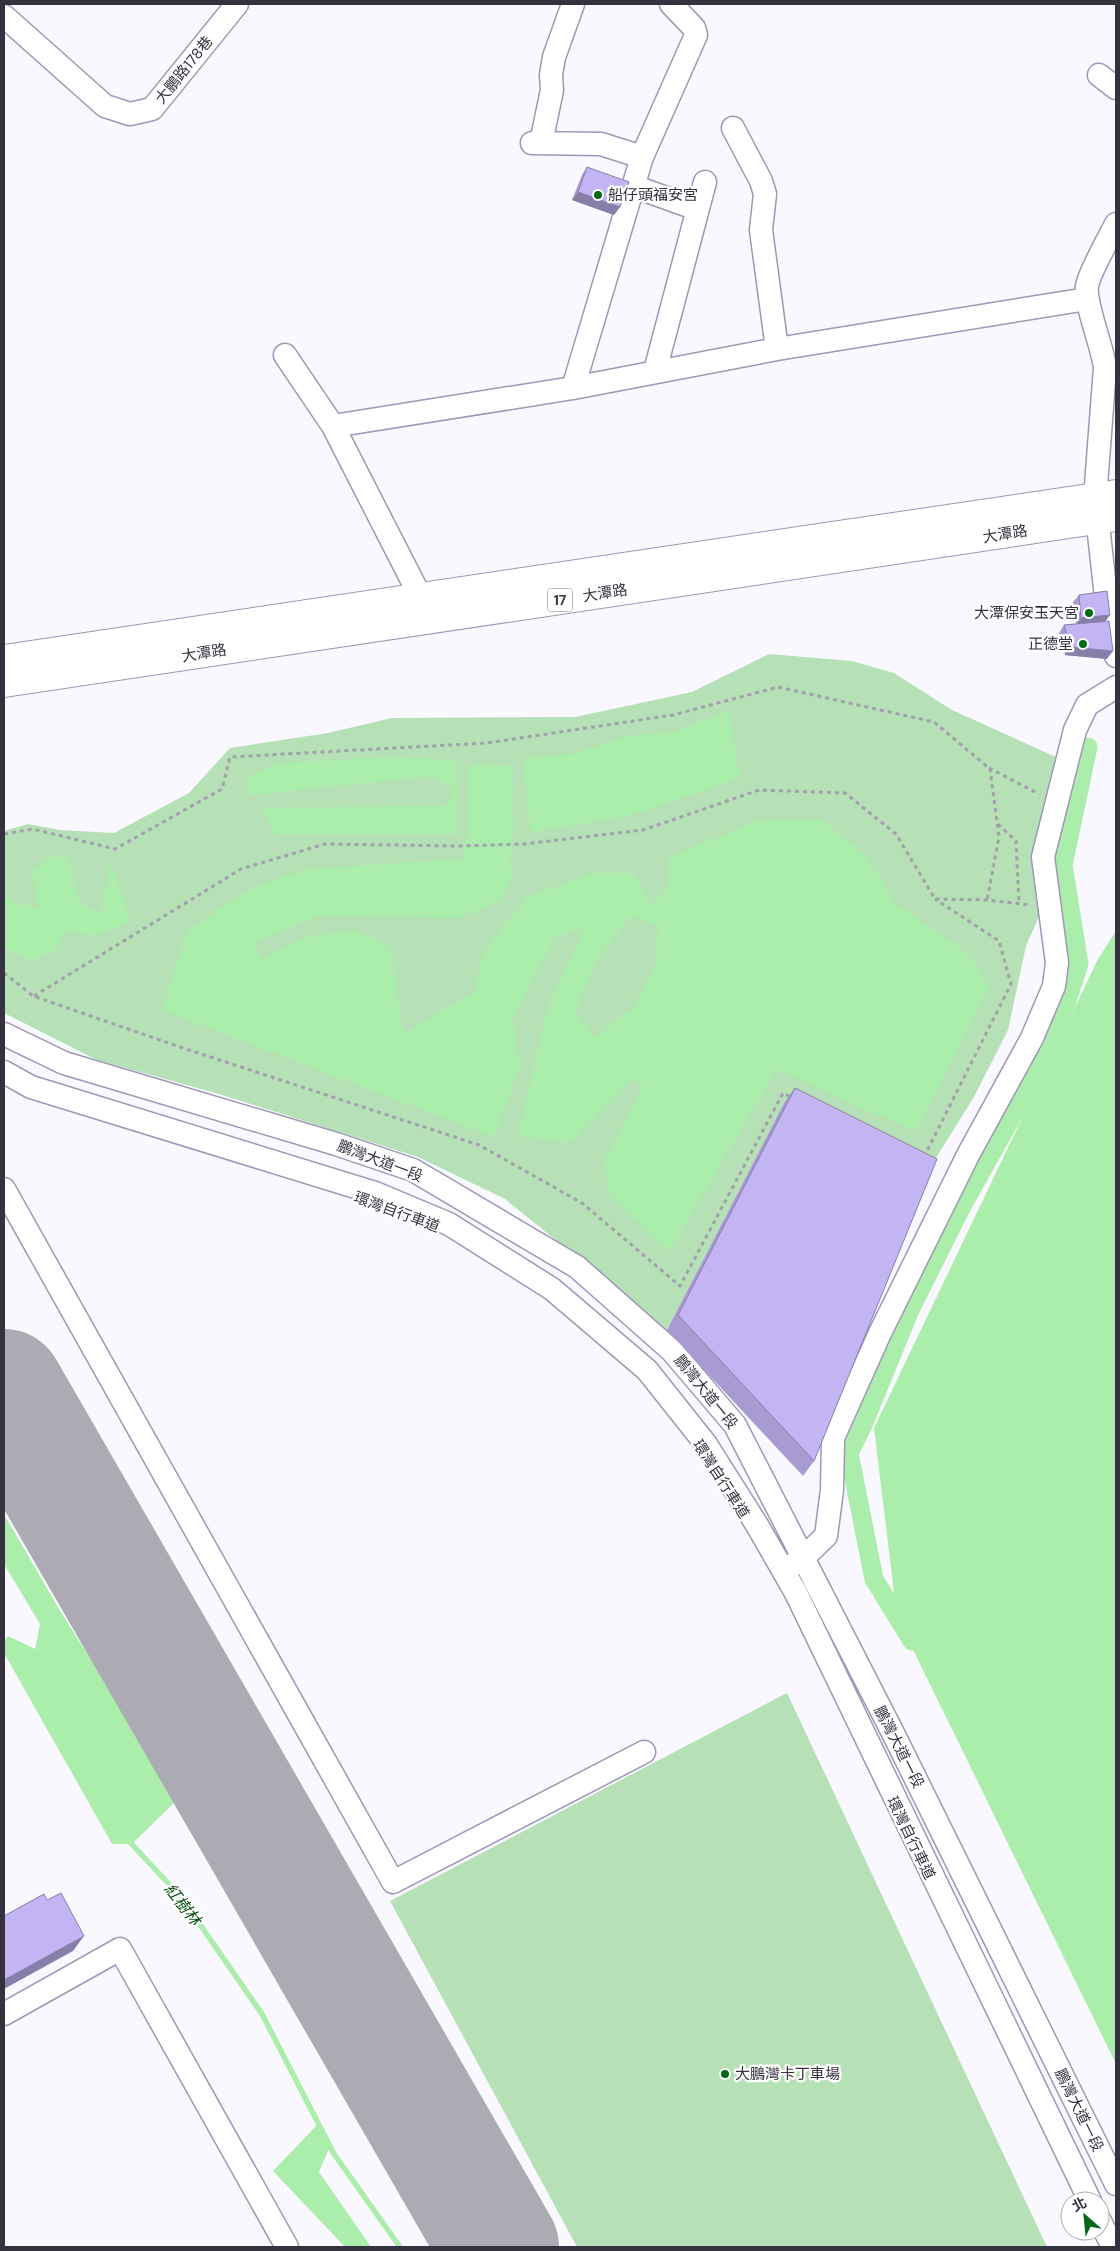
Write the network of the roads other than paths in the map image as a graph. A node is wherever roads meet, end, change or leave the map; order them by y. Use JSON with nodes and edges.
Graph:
{"nodes":[{"id":1,"x":237,"y":4,"type":"edge"},
{"id":2,"x":573,"y":4,"type":"edge"},
{"id":3,"x":671,"y":4,"type":"edge"},
{"id":4,"x":4,"y":16,"type":"edge"},
{"id":5,"x":733,"y":128,"type":"dead end"},
{"id":6,"x":642,"y":157,"type":"junction"},
{"id":7,"x":705,"y":182,"type":"dead end"},
{"id":8,"x":633,"y":186,"type":"junction"},
{"id":9,"x":697,"y":209,"type":"junction"},
{"id":10,"x":1116,"y":224,"type":"edge"},
{"id":11,"x":1087,"y":299,"type":"junction"},
{"id":12,"x":777,"y":349,"type":"junction"},
{"id":13,"x":285,"y":355,"type":"dead end"},
{"id":14,"x":655,"y":371,"type":"junction"},
{"id":15,"x":573,"y":388,"type":"junction"},
{"id":16,"x":333,"y":426,"type":"junction"},
{"id":17,"x":1107,"y":507,"type":"edge"},
{"id":18,"x":420,"y":596,"type":"junction"},
{"id":19,"x":1116,"y":656,"type":"edge"},
{"id":20,"x":4,"y":659,"type":"edge"},
{"id":21,"x":4,"y":683,"type":"edge"},
{"id":22,"x":1116,"y":687,"type":"edge"},
{"id":23,"x":4,"y":1034,"type":"edge"},
{"id":24,"x":4,"y":1072,"type":"edge"},
{"id":25,"x":4,"y":1189,"type":"edge"},
{"id":26,"x":803,"y":1558,"type":"junction"},
{"id":27,"x":783,"y":1571,"type":"junction"},
{"id":28,"x":644,"y":1752,"type":"dead end"},
{"id":29,"x":4,"y":2014,"type":"edge"},
{"id":30,"x":1116,"y":2184,"type":"edge"},
{"id":31,"x":1085,"y":2191,"type":"edge"},
{"id":32,"x":287,"y":2247,"type":"edge"}],
"edges":[{"from":1,"to":4,"type":"street","name":"大鵬路178巷"},
{"from":2,"to":6,"type":"street"},
{"from":3,"to":6,"type":"street"},
{"from":5,"to":12,"type":"street"},
{"from":6,"to":8,"type":"street"},
{"from":7,"to":9,"type":"street"},
{"from":8,"to":9,"type":"street"},
{"from":8,"to":15,"type":"street"},
{"from":9,"to":14,"type":"street"},
{"from":10,"to":11,"type":"street"},
{"from":11,"to":12,"type":"street"},
{"from":11,"to":17,"type":"street"},
{"from":12,"to":14,"type":"street"},
{"from":13,"to":16,"type":"street"},
{"from":14,"to":15,"type":"street"},
{"from":15,"to":16,"type":"street"},
{"from":16,"to":18,"type":"street"},
{"from":17,"to":18,"type":"main road","name":"大潭路","number":"17"},
{"from":17,"to":19,"type":"street"},
{"from":17,"to":21,"type":"main road","name":"大潭路","number":"17"},
{"from":18,"to":20,"type":"main road","name":"大潭路","number":"17"},
{"from":22,"to":26,"type":"street"},
{"from":23,"to":26,"type":"street","name":"鵬灣大道一段"},
{"from":24,"to":27,"type":"street","name":"鵬灣大道一段"},
{"from":25,"to":28,"type":"street"},
{"from":26,"to":27,"type":"street"},
{"from":26,"to":30,"type":"street","name":"鵬灣大道一段"},
{"from":27,"to":31,"type":"street","name":"鵬灣大道一段"},
{"from":29,"to":32,"type":"street"}]}
